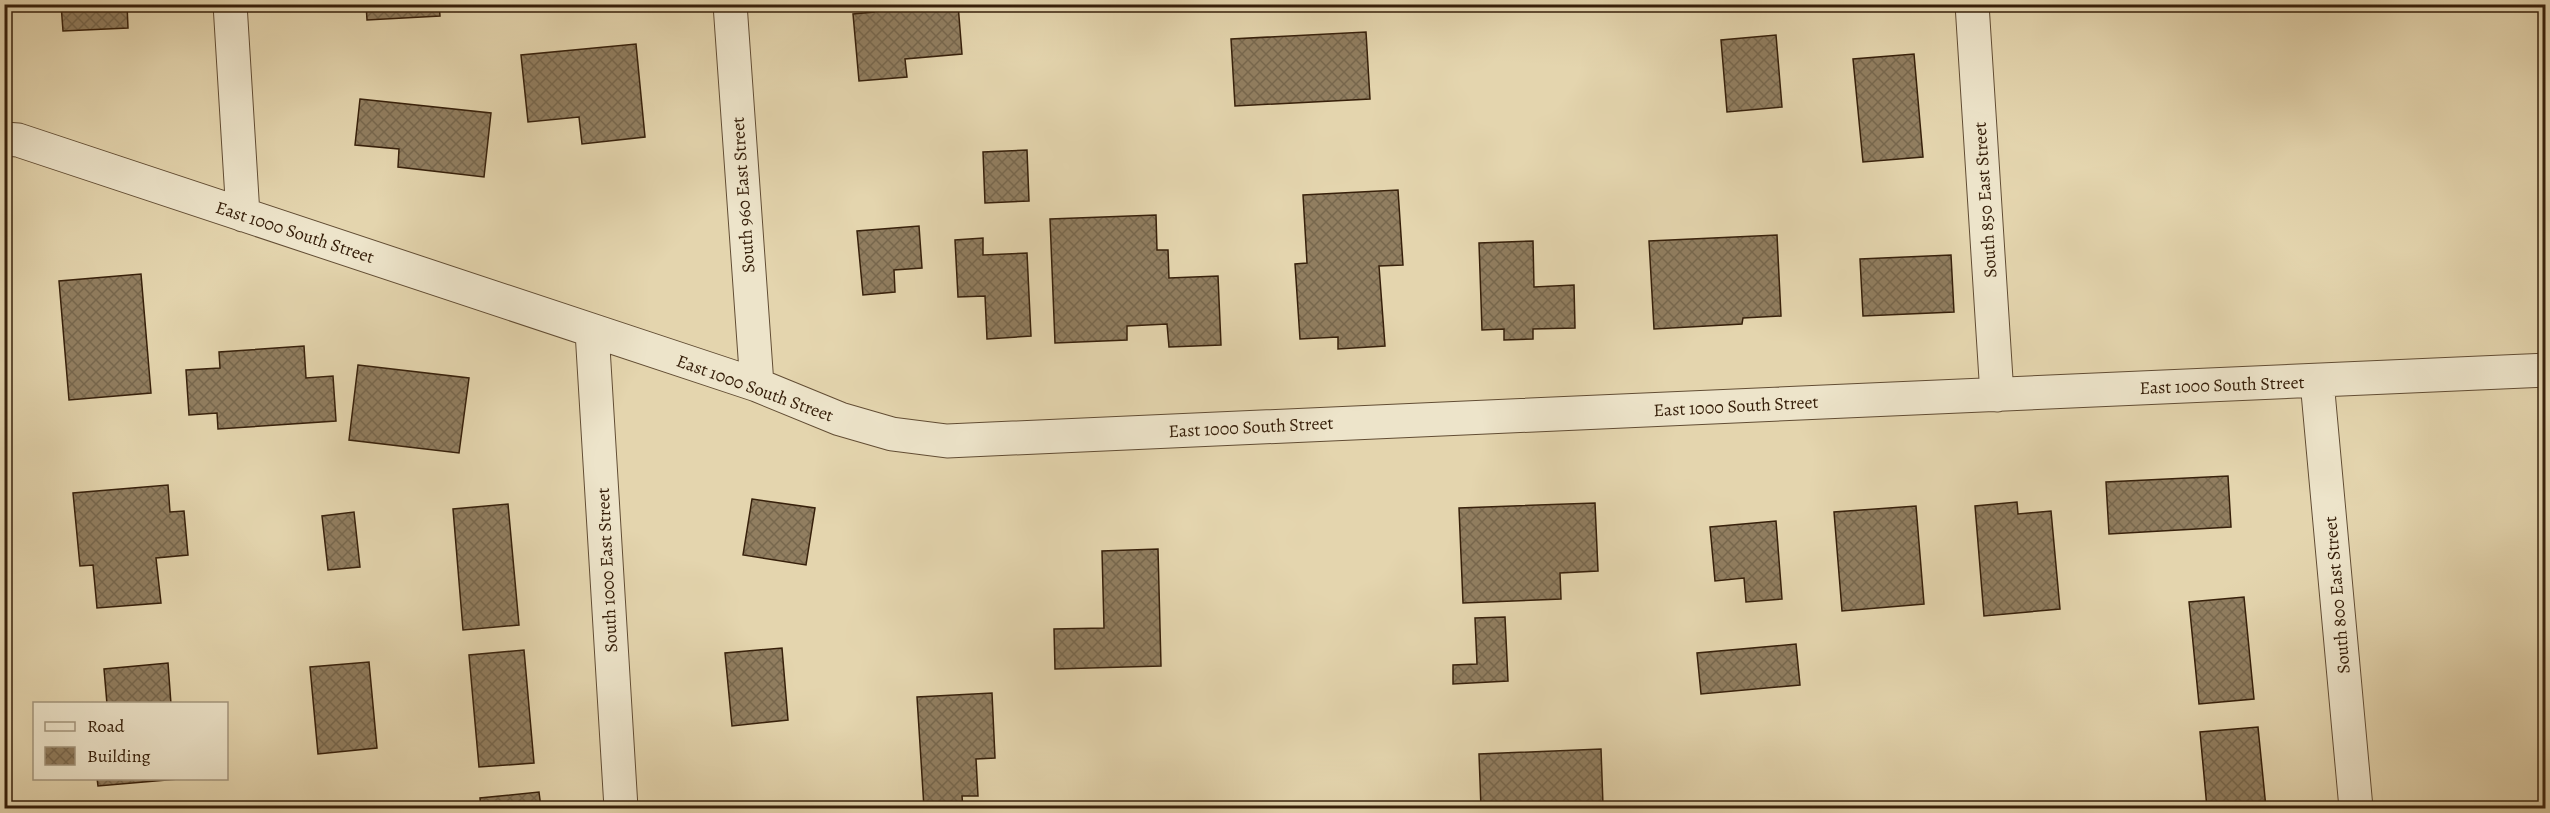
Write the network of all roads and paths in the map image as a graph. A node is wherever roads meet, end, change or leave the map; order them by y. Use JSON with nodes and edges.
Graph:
{"nodes":[{"id":1,"x":230,"y":4,"type":"edge"},
{"id":2,"x":730,"y":4,"type":"edge"},
{"id":3,"x":1972,"y":4,"type":"edge"},
{"id":4,"x":4,"y":139,"type":"edge"},
{"id":5,"x":243,"y":214,"type":"junction"},
{"id":6,"x":592,"y":331,"type":"junction"},
{"id":7,"x":2546,"y":370,"type":"edge"},
{"id":8,"x":2317,"y":381,"type":"junction"},
{"id":9,"x":757,"y":385,"type":"junction"},
{"id":10,"x":1997,"y":395,"type":"junction"},
{"id":11,"x":621,"y":808,"type":"edge"},
{"id":12,"x":2356,"y":808,"type":"edge"}],
"edges":[{"from":1,"to":5,"type":"street"},
{"from":2,"to":9,"type":"street","name":"South 960 East Street"},
{"from":3,"to":10,"type":"street","name":"South 850 East Street"},
{"from":4,"to":5,"type":"street","name":"East 1000 South Street"},
{"from":5,"to":6,"type":"street","name":"East 1000 South Street"},
{"from":6,"to":9,"type":"street","name":"East 1000 South Street"},
{"from":6,"to":11,"type":"street","name":"South 1000 East Street"},
{"from":7,"to":8,"type":"street","name":"East 1000 South Street"},
{"from":8,"to":10,"type":"street","name":"East 1000 South Street"},
{"from":8,"to":12,"type":"street","name":"South 800 East Street"},
{"from":9,"to":10,"type":"street","name":"East 1000 South Street"}]}
